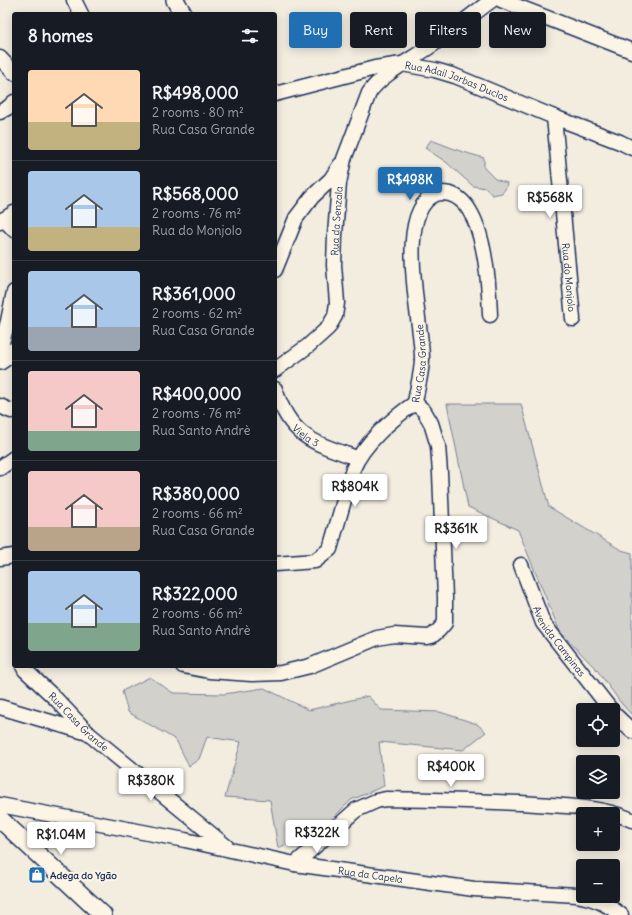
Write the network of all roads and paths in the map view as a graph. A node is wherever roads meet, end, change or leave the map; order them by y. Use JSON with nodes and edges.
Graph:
{"nodes":[{"id":1,"x":74,"y":0,"type":"edge"},
{"id":2,"x":175,"y":0,"type":"edge"},
{"id":3,"x":492,"y":0,"type":"edge"},
{"id":4,"x":501,"y":0,"type":"edge"},
{"id":5,"x":80,"y":12,"type":"edge"},
{"id":6,"x":182,"y":12,"type":"edge"},
{"id":7,"x":632,"y":51,"type":"edge"},
{"id":8,"x":0,"y":58,"type":"edge"},
{"id":9,"x":402,"y":64,"type":"junction"},
{"id":10,"x":12,"y":71,"type":"edge"},
{"id":11,"x":277,"y":93,"type":"edge"},
{"id":12,"x":12,"y":104,"type":"edge"},
{"id":13,"x":0,"y":112,"type":"edge"},
{"id":14,"x":554,"y":117,"type":"junction"},
{"id":15,"x":632,"y":148,"type":"edge"},
{"id":16,"x":344,"y":159,"type":"junction"},
{"id":17,"x":6,"y":218,"type":"edge"},
{"id":18,"x":12,"y":227,"type":"edge"},
{"id":19,"x":277,"y":265,"type":"edge"},
{"id":20,"x":12,"y":313,"type":"edge"},
{"id":21,"x":490,"y":314,"type":"dead end"},
{"id":22,"x":573,"y":319,"type":"dead end"},
{"id":23,"x":11,"y":324,"type":"edge"},
{"id":24,"x":6,"y":355,"type":"edge"},
{"id":25,"x":277,"y":369,"type":"edge"},
{"id":26,"x":277,"y":395,"type":"edge"},
{"id":27,"x":415,"y":403,"type":"junction"},
{"id":28,"x":0,"y":406,"type":"edge"},
{"id":29,"x":12,"y":410,"type":"edge"},
{"id":30,"x":357,"y":458,"type":"junction"},
{"id":31,"x":12,"y":459,"type":"edge"},
{"id":32,"x":0,"y":468,"type":"edge"},
{"id":33,"x":12,"y":556,"type":"edge"},
{"id":34,"x":0,"y":558,"type":"edge"},
{"id":35,"x":277,"y":564,"type":"edge"},
{"id":36,"x":521,"y":565,"type":"dead end"},
{"id":37,"x":24,"y":668,"type":"edge"},
{"id":38,"x":193,"y":668,"type":"edge"},
{"id":39,"x":606,"y":703,"type":"edge"},
{"id":40,"x":0,"y":707,"type":"edge"},
{"id":41,"x":620,"y":720,"type":"edge"},
{"id":42,"x":632,"y":731,"type":"edge"},
{"id":43,"x":89,"y":734,"type":"junction"},
{"id":44,"x":0,"y":805,"type":"edge"},
{"id":45,"x":0,"y":819,"type":"edge"},
{"id":46,"x":632,"y":820,"type":"edge"},
{"id":47,"x":230,"y":850,"type":"junction"},
{"id":48,"x":295,"y":864,"type":"junction"},
{"id":49,"x":103,"y":915,"type":"edge"},
{"id":50,"x":621,"y":915,"type":"edge"}],
"edges":[{"from":1,"to":5,"type":"street"},
{"from":2,"to":6,"type":"main road"},
{"from":3,"to":9,"type":"street","name":"Rua da Senzala"},
{"from":4,"to":7,"type":"street"},
{"from":8,"to":10,"type":"street"},
{"from":9,"to":11,"type":"street","name":"Rua Adail Jarbas Duclos"},
{"from":9,"to":14,"type":"street","name":"Rua Adail Jarbas Duclos"},
{"from":9,"to":16,"type":"street","name":"Rua da Senzala"},
{"from":12,"to":13,"type":"street"},
{"from":14,"to":15,"type":"street","name":"Rua Adail Jarbas Duclos"},
{"from":14,"to":22,"type":"street","name":"Rua do Monjolo"},
{"from":16,"to":19,"type":"street"},
{"from":16,"to":25,"type":"street","name":"Rua da Senzala"},
{"from":17,"to":18,"type":"street"},
{"from":20,"to":23,"type":"street"},
{"from":21,"to":27,"type":"street","name":"Rua Casa Grande"},
{"from":23,"to":24,"type":"street"},
{"from":26,"to":30,"type":"street","name":"Viela 3"},
{"from":27,"to":30,"type":"street"},
{"from":27,"to":38,"type":"street","name":"Rua Casa Grande"},
{"from":28,"to":29,"type":"street"},
{"from":30,"to":35,"type":"street"},
{"from":31,"to":32,"type":"street"},
{"from":33,"to":34,"type":"street"},
{"from":36,"to":39,"type":"street","name":"Avenida Campinas"},
{"from":37,"to":43,"type":"street","name":"Rua Casa Grande"},
{"from":40,"to":43,"type":"street"},
{"from":41,"to":42,"type":"street"},
{"from":43,"to":47,"type":"street","name":"Rua Casa Grande"},
{"from":44,"to":47,"type":"street","name":"Rua da Capela"},
{"from":45,"to":49,"type":"main road"},
{"from":46,"to":48,"type":"street"},
{"from":47,"to":48,"type":"street","name":"Rua da Capela"},
{"from":48,"to":50,"type":"street","name":"Rua da Capela"}]}
